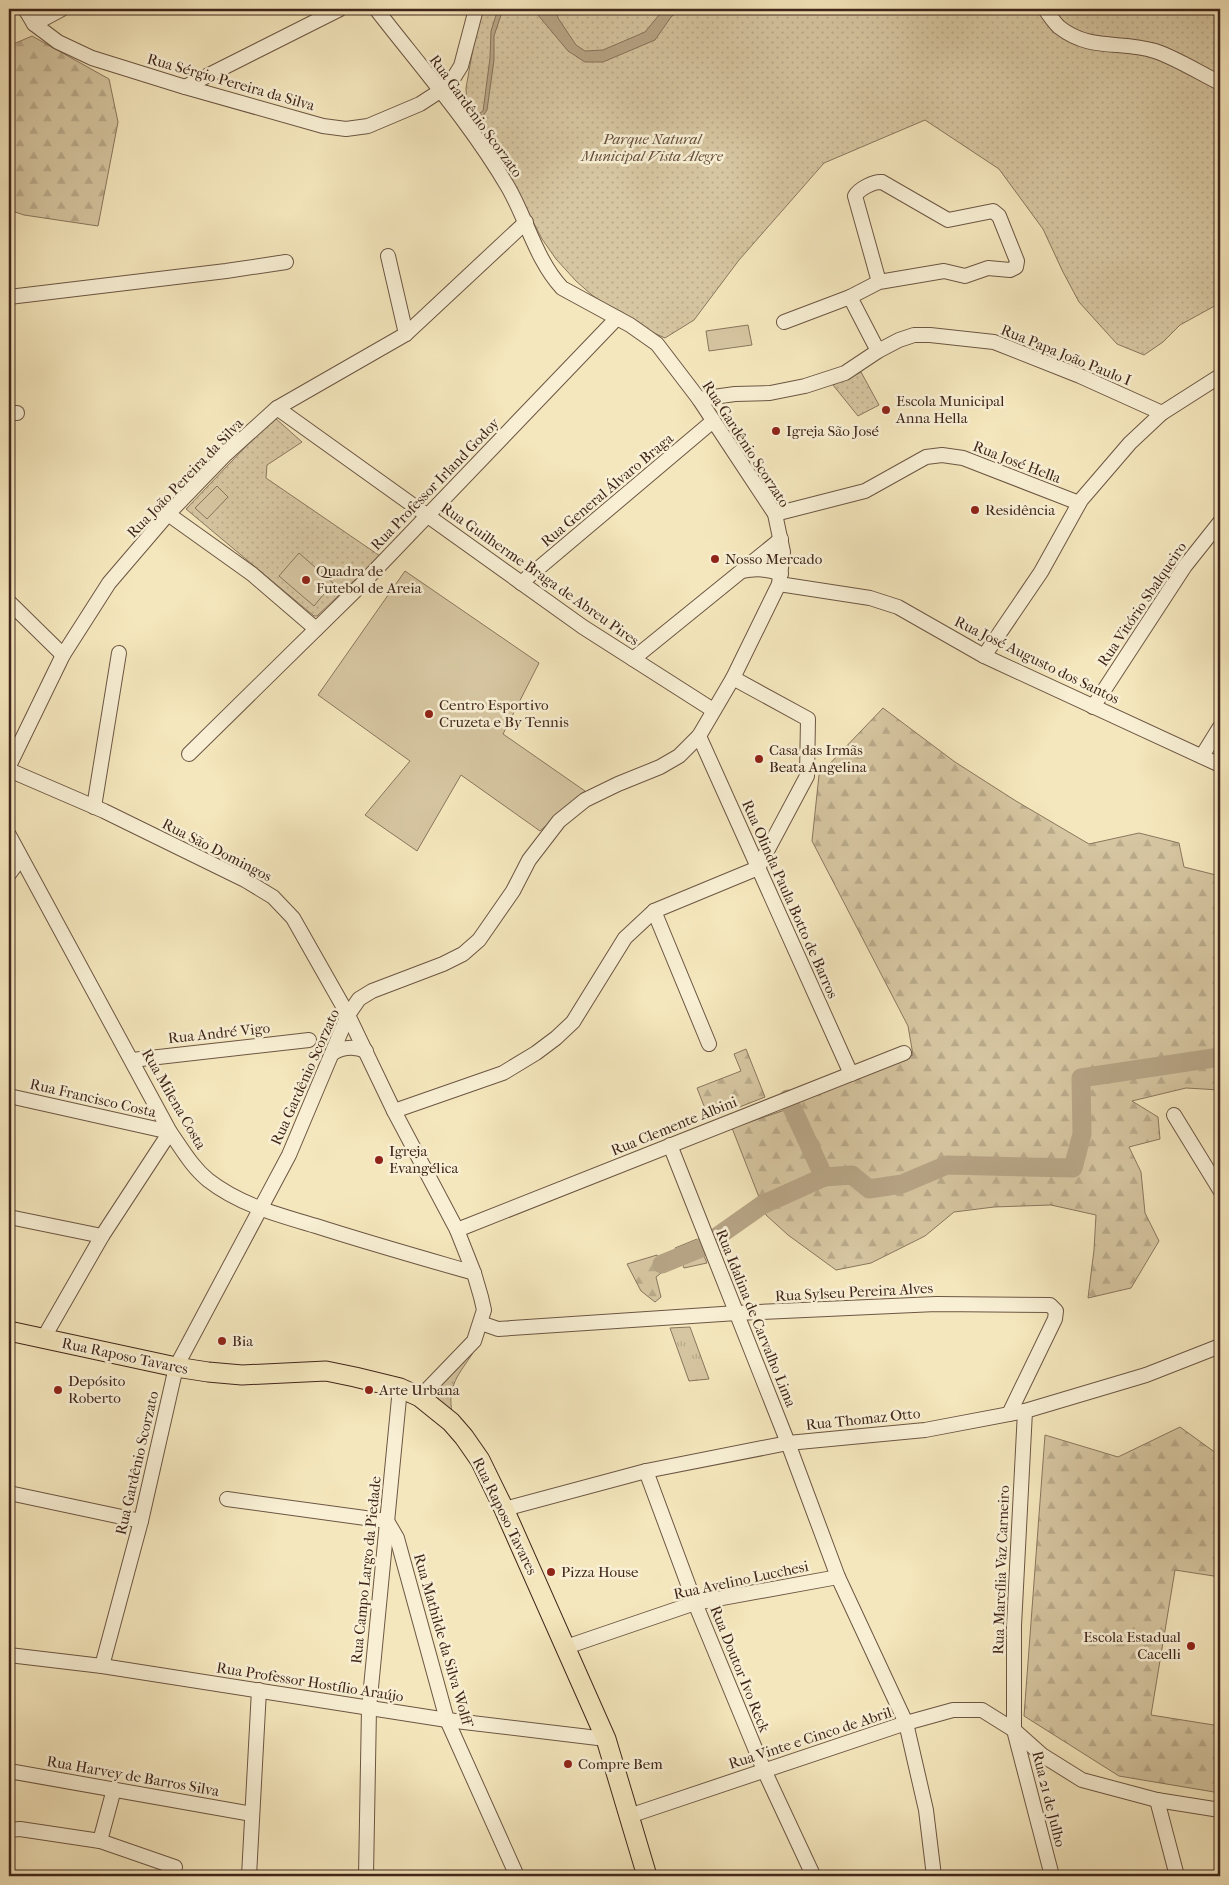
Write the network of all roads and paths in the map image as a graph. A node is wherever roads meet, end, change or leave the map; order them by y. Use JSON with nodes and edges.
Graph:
{"nodes":[{"id":1,"x":24,"y":9,"type":"edge"},
{"id":2,"x":62,"y":9,"type":"edge"},
{"id":3,"x":340,"y":9,"type":"edge"},
{"id":4,"x":376,"y":9,"type":"edge"},
{"id":5,"x":476,"y":9,"type":"edge"},
{"id":6,"x":1045,"y":9,"type":"edge"},
{"id":7,"x":34,"y":24,"type":"junction"},
{"id":8,"x":1220,"y":84,"type":"edge"},
{"id":9,"x":185,"y":87,"type":"junction"},
{"id":10,"x":440,"y":91,"type":"junction"},
{"id":11,"x":526,"y":222,"type":"junction"},
{"id":12,"x":388,"y":256,"type":"dead end"},
{"id":13,"x":286,"y":262,"type":"dead end"},
{"id":14,"x":878,"y":282,"type":"junction"},
{"id":15,"x":9,"y":297,"type":"edge"},
{"id":16,"x":850,"y":297,"type":"junction"},
{"id":17,"x":617,"y":318,"type":"junction"},
{"id":18,"x":784,"y":322,"type":"dead end"},
{"id":19,"x":406,"y":334,"type":"junction"},
{"id":20,"x":878,"y":351,"type":"junction"},
{"id":21,"x":1220,"y":376,"type":"edge"},
{"id":22,"x":699,"y":399,"type":"junction"},
{"id":23,"x":277,"y":408,"type":"junction"},
{"id":24,"x":1162,"y":413,"type":"junction"},
{"id":25,"x":714,"y":421,"type":"junction"},
{"id":26,"x":1078,"y":503,"type":"junction"},
{"id":27,"x":168,"y":514,"type":"junction"},
{"id":28,"x":775,"y":514,"type":"junction"},
{"id":29,"x":427,"y":516,"type":"junction"},
{"id":30,"x":1220,"y":522,"type":"edge"},
{"id":31,"x":781,"y":539,"type":"junction"},
{"id":32,"x":739,"y":572,"type":"junction"},
{"id":33,"x":780,"y":579,"type":"junction"},
{"id":34,"x":521,"y":583,"type":"junction"},
{"id":35,"x":9,"y":602,"type":"edge"},
{"id":36,"x":316,"y":629,"type":"junction"},
{"id":37,"x":119,"y":653,"type":"dead end"},
{"id":38,"x":63,"y":655,"type":"junction"},
{"id":39,"x":984,"y":656,"type":"junction"},
{"id":40,"x":633,"y":659,"type":"junction"},
{"id":41,"x":733,"y":678,"type":"junction"},
{"id":42,"x":1093,"y":707,"type":"junction"},
{"id":43,"x":713,"y":710,"type":"junction"},
{"id":44,"x":1220,"y":727,"type":"edge"},
{"id":45,"x":699,"y":736,"type":"junction"},
{"id":46,"x":189,"y":754,"type":"dead end"},
{"id":47,"x":1202,"y":756,"type":"junction"},
{"id":48,"x":1220,"y":765,"type":"edge"},
{"id":49,"x":9,"y":768,"type":"edge"},
{"id":50,"x":94,"y":807,"type":"junction"},
{"id":51,"x":9,"y":835,"type":"edge"},
{"id":52,"x":20,"y":859,"type":"junction"},
{"id":53,"x":758,"y":868,"type":"junction"},
{"id":54,"x":9,"y":874,"type":"edge"},
{"id":55,"x":654,"y":911,"type":"junction"},
{"id":56,"x":348,"y":1014,"type":"junction"},
{"id":57,"x":310,"y":1040,"type":"dead end"},
{"id":58,"x":709,"y":1044,"type":"dead end"},
{"id":59,"x":366,"y":1051,"type":"junction"},
{"id":60,"x":333,"y":1053,"type":"junction"},
{"id":61,"x":904,"y":1053,"type":"dead end"},
{"id":62,"x":132,"y":1060,"type":"junction"},
{"id":63,"x":851,"y":1074,"type":"junction"},
{"id":64,"x":9,"y":1096,"type":"edge"},
{"id":65,"x":394,"y":1110,"type":"junction"},
{"id":66,"x":1174,"y":1115,"type":"dead end"},
{"id":67,"x":170,"y":1132,"type":"junction"},
{"id":68,"x":670,"y":1145,"type":"junction"},
{"id":69,"x":1220,"y":1190,"type":"edge"},
{"id":70,"x":260,"y":1209,"type":"junction"},
{"id":71,"x":9,"y":1216,"type":"edge"},
{"id":72,"x":457,"y":1230,"type":"junction"},
{"id":73,"x":102,"y":1236,"type":"junction"},
{"id":74,"x":474,"y":1272,"type":"junction"},
{"id":75,"x":737,"y":1313,"type":"junction"},
{"id":76,"x":481,"y":1323,"type":"junction"},
{"id":77,"x":9,"y":1331,"type":"edge"},
{"id":78,"x":43,"y":1339,"type":"junction"},
{"id":79,"x":1220,"y":1346,"type":"edge"},
{"id":80,"x":176,"y":1367,"type":"junction"},
{"id":81,"x":400,"y":1388,"type":"junction"},
{"id":82,"x":420,"y":1397,"type":"junction"},
{"id":83,"x":1025,"y":1412,"type":"junction"},
{"id":84,"x":1009,"y":1414,"type":"junction"},
{"id":85,"x":788,"y":1443,"type":"junction"},
{"id":86,"x":646,"y":1471,"type":"junction"},
{"id":87,"x":9,"y":1493,"type":"edge"},
{"id":88,"x":227,"y":1499,"type":"dead end"},
{"id":89,"x":504,"y":1509,"type":"junction"},
{"id":90,"x":141,"y":1521,"type":"junction"},
{"id":91,"x":387,"y":1521,"type":"junction"},
{"id":92,"x":838,"y":1577,"type":"junction"},
{"id":93,"x":695,"y":1603,"type":"junction"},
{"id":94,"x":566,"y":1647,"type":"junction"},
{"id":95,"x":9,"y":1655,"type":"edge"},
{"id":96,"x":102,"y":1666,"type":"junction"},
{"id":97,"x":259,"y":1690,"type":"junction"},
{"id":98,"x":369,"y":1708,"type":"junction"},
{"id":99,"x":447,"y":1720,"type":"junction"},
{"id":100,"x":906,"y":1723,"type":"junction"},
{"id":101,"x":1014,"y":1730,"type":"junction"},
{"id":102,"x":606,"y":1739,"type":"junction"},
{"id":103,"x":764,"y":1770,"type":"junction"},
{"id":104,"x":9,"y":1771,"type":"edge"},
{"id":105,"x":114,"y":1789,"type":"junction"},
{"id":106,"x":1157,"y":1800,"type":"junction"},
{"id":107,"x":1220,"y":1810,"type":"edge"},
{"id":108,"x":252,"y":1814,"type":"junction"},
{"id":109,"x":629,"y":1816,"type":"junction"},
{"id":110,"x":9,"y":1830,"type":"edge"},
{"id":111,"x":100,"y":1841,"type":"junction"},
{"id":112,"x":175,"y":1867,"type":"dead end"},
{"id":113,"x":813,"y":1875,"type":"dead end"},
{"id":114,"x":249,"y":1876,"type":"edge"},
{"id":115,"x":366,"y":1876,"type":"edge"},
{"id":116,"x":517,"y":1876,"type":"edge"},
{"id":117,"x":647,"y":1876,"type":"edge"},
{"id":118,"x":934,"y":1876,"type":"edge"},
{"id":119,"x":1052,"y":1876,"type":"edge"},
{"id":120,"x":1176,"y":1876,"type":"edge"}],
"edges":[{"from":1,"to":7,"type":"street","name":"Rua Sérgio Pereira da Silva"},
{"from":2,"to":7,"type":"street"},
{"from":3,"to":9,"type":"street"},
{"from":4,"to":10,"type":"street","name":"Rua Gardênio Scorzato"},
{"from":5,"to":10,"type":"street","name":"Rua Sérgio Pereira da Silva"},
{"from":6,"to":8,"type":"street"},
{"from":7,"to":9,"type":"street","name":"Rua Sérgio Pereira da Silva"},
{"from":9,"to":10,"type":"street","name":"Rua Sérgio Pereira da Silva"},
{"from":10,"to":11,"type":"street","name":"Rua Gardênio Scorzato"},
{"from":11,"to":17,"type":"street","name":"Rua Gardênio Scorzato"},
{"from":11,"to":19,"type":"street","name":"Rua João Pereira da Silva"},
{"from":12,"to":19,"type":"street"},
{"from":13,"to":15,"type":"street"},
{"from":14,"to":14,"type":"street"},
{"from":14,"to":16,"type":"street"},
{"from":16,"to":18,"type":"street"},
{"from":16,"to":20,"type":"street"},
{"from":17,"to":22,"type":"street","name":"Rua Gardênio Scorzato"},
{"from":17,"to":29,"type":"street","name":"Rua Professor Irland Godoy"},
{"from":19,"to":23,"type":"street","name":"Rua João Pereira da Silva"},
{"from":20,"to":22,"type":"street","name":"Rua Papa João Paulo I"},
{"from":20,"to":24,"type":"street","name":"Rua Papa João Paulo I"},
{"from":21,"to":24,"type":"street"},
{"from":22,"to":25,"type":"street","name":"Rua Gardênio Scorzato"},
{"from":23,"to":27,"type":"street","name":"Rua João Pereira da Silva"},
{"from":23,"to":29,"type":"street","name":"Rua Guilherme Braga de Abreu Pires"},
{"from":24,"to":26,"type":"street"},
{"from":25,"to":28,"type":"street","name":"Rua Gardênio Scorzato"},
{"from":25,"to":34,"type":"street","name":"Rua General Álvaro Braga"},
{"from":26,"to":28,"type":"street","name":"Rua José Hella"},
{"from":26,"to":39,"type":"street"},
{"from":27,"to":36,"type":"street"},
{"from":27,"to":38,"type":"street","name":"Rua João Pereira da Silva"},
{"from":28,"to":31,"type":"street","name":"Rua Gardênio Scorzato"},
{"from":29,"to":34,"type":"street","name":"Rua Guilherme Braga de Abreu Pires"},
{"from":29,"to":36,"type":"street","name":"Rua Professor Irland Godoy"},
{"from":30,"to":42,"type":"street","name":"Rua Vitório Sbalqueiro"},
{"from":31,"to":32,"type":"street"},
{"from":31,"to":33,"type":"street","name":"Rua Gardênio Scorzato"},
{"from":32,"to":33,"type":"street","name":"Rua José Augusto dos Santos"},
{"from":32,"to":40,"type":"street"},
{"from":33,"to":39,"type":"street","name":"Rua José Augusto dos Santos"},
{"from":33,"to":41,"type":"street","name":"Rua Gardênio Scorzato"},
{"from":34,"to":40,"type":"street","name":"Rua Guilherme Braga de Abreu Pires"},
{"from":35,"to":38,"type":"street"},
{"from":36,"to":46,"type":"street","name":"Rua Professor Irland Godoy"},
{"from":37,"to":50,"type":"street"},
{"from":38,"to":49,"type":"street","name":"Rua João Pereira da Silva"},
{"from":39,"to":42,"type":"street","name":"Rua José Augusto dos Santos"},
{"from":40,"to":43,"type":"street","name":"Rua Guilherme Braga de Abreu Pires"},
{"from":41,"to":43,"type":"street","name":"Rua Gardênio Scorzato"},
{"from":41,"to":53,"type":"street"},
{"from":42,"to":47,"type":"street","name":"Rua José Augusto dos Santos"},
{"from":43,"to":45,"type":"street","name":"Rua Gardênio Scorzato"},
{"from":44,"to":47,"type":"street"},
{"from":45,"to":53,"type":"street","name":"Rua Olinda Paula Botto de Barros"},
{"from":45,"to":56,"type":"street","name":"Rua Gardênio Scorzato"},
{"from":47,"to":48,"type":"street","name":"Rua José Augusto dos Santos"},
{"from":49,"to":50,"type":"street","name":"Rua São Domingos"},
{"from":50,"to":56,"type":"street","name":"Rua São Domingos"},
{"from":51,"to":52,"type":"street","name":"Rua Milena Costa"},
{"from":52,"to":54,"type":"street"},
{"from":52,"to":62,"type":"street","name":"Rua Milena Costa"},
{"from":53,"to":55,"type":"street"},
{"from":53,"to":63,"type":"street","name":"Rua Olinda Paula Botto de Barros"},
{"from":55,"to":58,"type":"street"},
{"from":55,"to":65,"type":"street"},
{"from":56,"to":59,"type":"street","name":"Rua São Domingos"},
{"from":56,"to":60,"type":"street","name":"Rua Gardênio Scorzato"},
{"from":57,"to":62,"type":"street","name":"Rua André Vigo"},
{"from":59,"to":60,"type":"street"},
{"from":59,"to":65,"type":"street","name":"Rua São Domingos"},
{"from":60,"to":70,"type":"street","name":"Rua Gardênio Scorzato"},
{"from":61,"to":63,"type":"street","name":"Rua Clemente Albini"},
{"from":62,"to":67,"type":"street","name":"Rua Milena Costa"},
{"from":63,"to":68,"type":"street","name":"Rua Clemente Albini"},
{"from":64,"to":67,"type":"street","name":"Rua Francisco Costa"},
{"from":65,"to":72,"type":"street","name":"Rua São Domingos"},
{"from":66,"to":69,"type":"street"},
{"from":67,"to":70,"type":"street","name":"Rua Milena Costa"},
{"from":67,"to":73,"type":"street"},
{"from":68,"to":72,"type":"street","name":"Rua Clemente Albini"},
{"from":68,"to":75,"type":"street","name":"Rua Idalina de Carvalho Lima"},
{"from":70,"to":74,"type":"street","name":"Rua Milena Costa"},
{"from":70,"to":80,"type":"street","name":"Rua Gardênio Scorzato"},
{"from":71,"to":73,"type":"street"},
{"from":72,"to":74,"type":"street","name":"Rua São Domingos"},
{"from":73,"to":78,"type":"street"},
{"from":74,"to":76,"type":"street","name":"Rua São Domingos"},
{"from":75,"to":76,"type":"street","name":"Rua Sylseu Pereira Alves"},
{"from":75,"to":84,"type":"street","name":"Rua Sylseu Pereira Alves"},
{"from":75,"to":85,"type":"street","name":"Rua Idalina de Carvalho Lima"},
{"from":76,"to":82,"type":"street","name":"Rua São Domingos"},
{"from":77,"to":78,"type":"main road","name":"Rua Raposo Tavares"},
{"from":78,"to":80,"type":"main road","name":"Rua Raposo Tavares"},
{"from":79,"to":83,"type":"street","name":"Rua Thomaz Otto"},
{"from":80,"to":81,"type":"main road","name":"Rua Raposo Tavares"},
{"from":80,"to":90,"type":"street","name":"Rua Gardênio Scorzato"},
{"from":81,"to":82,"type":"main road","name":"Rua Raposo Tavares"},
{"from":81,"to":91,"type":"street","name":"Rua Campo Largo da Piedade"},
{"from":82,"to":89,"type":"main road","name":"Rua Raposo Tavares"},
{"from":83,"to":84,"type":"street","name":"Rua Thomaz Otto"},
{"from":83,"to":101,"type":"street","name":"Rua Marcília Vaz Carneiro"},
{"from":84,"to":85,"type":"street","name":"Rua Thomaz Otto"},
{"from":85,"to":86,"type":"street","name":"Rua Thomaz Otto"},
{"from":85,"to":92,"type":"street","name":"Rua Idalina de Carvalho Lima"},
{"from":86,"to":89,"type":"street","name":"Rua Thomaz Otto"},
{"from":86,"to":93,"type":"street","name":"Rua Doutor Ivo Reck"},
{"from":87,"to":90,"type":"street"},
{"from":88,"to":91,"type":"street"},
{"from":89,"to":94,"type":"main road","name":"Rua Raposo Tavares"},
{"from":90,"to":96,"type":"street","name":"Rua Gardênio Scorzato"},
{"from":91,"to":98,"type":"street","name":"Rua Campo Largo da Piedade"},
{"from":91,"to":99,"type":"street","name":"Rua Mathilde da Silva Wolff"},
{"from":92,"to":93,"type":"street","name":"Rua Avelino Lucchesi"},
{"from":92,"to":100,"type":"street","name":"Rua Idalina de Carvalho Lima"},
{"from":93,"to":94,"type":"street","name":"Rua Avelino Lucchesi"},
{"from":93,"to":103,"type":"street","name":"Rua Doutor Ivo Reck"},
{"from":94,"to":102,"type":"main road","name":"Rua Raposo Tavares"},
{"from":95,"to":96,"type":"street","name":"Rua Professor Hostílio Araújo"},
{"from":96,"to":97,"type":"street","name":"Rua Professor Hostílio Araújo"},
{"from":97,"to":98,"type":"street","name":"Rua Professor Hostílio Araújo"},
{"from":97,"to":108,"type":"street"},
{"from":98,"to":99,"type":"street","name":"Rua Professor Hostílio Araújo"},
{"from":98,"to":115,"type":"street","name":"Rua Campo Largo da Piedade"},
{"from":99,"to":102,"type":"street","name":"Rua Professor Hostílio Araújo"},
{"from":99,"to":116,"type":"street","name":"Rua Mathilde da Silva Wolff"},
{"from":100,"to":101,"type":"street","name":"Rua Vinte e Cinco de Abril"},
{"from":100,"to":103,"type":"street","name":"Rua Vinte e Cinco de Abril"},
{"from":100,"to":118,"type":"street","name":"Rua Idalina de Carvalho Lima"},
{"from":101,"to":106,"type":"street"},
{"from":101,"to":119,"type":"street","name":"Rua 21 de Julho"},
{"from":102,"to":109,"type":"main road","name":"Rua Raposo Tavares"},
{"from":103,"to":109,"type":"street","name":"Rua Vinte e Cinco de Abril"},
{"from":103,"to":113,"type":"street","name":"Rua Doutor Ivo Reck"},
{"from":104,"to":105,"type":"street","name":"Rua Harvey de Barros Silva"},
{"from":105,"to":108,"type":"street","name":"Rua Harvey de Barros Silva"},
{"from":105,"to":111,"type":"street"},
{"from":106,"to":107,"type":"street"},
{"from":106,"to":120,"type":"street"},
{"from":108,"to":114,"type":"street"},
{"from":109,"to":117,"type":"main road","name":"Rua Raposo Tavares"},
{"from":110,"to":111,"type":"street"},
{"from":111,"to":112,"type":"street"}]}
